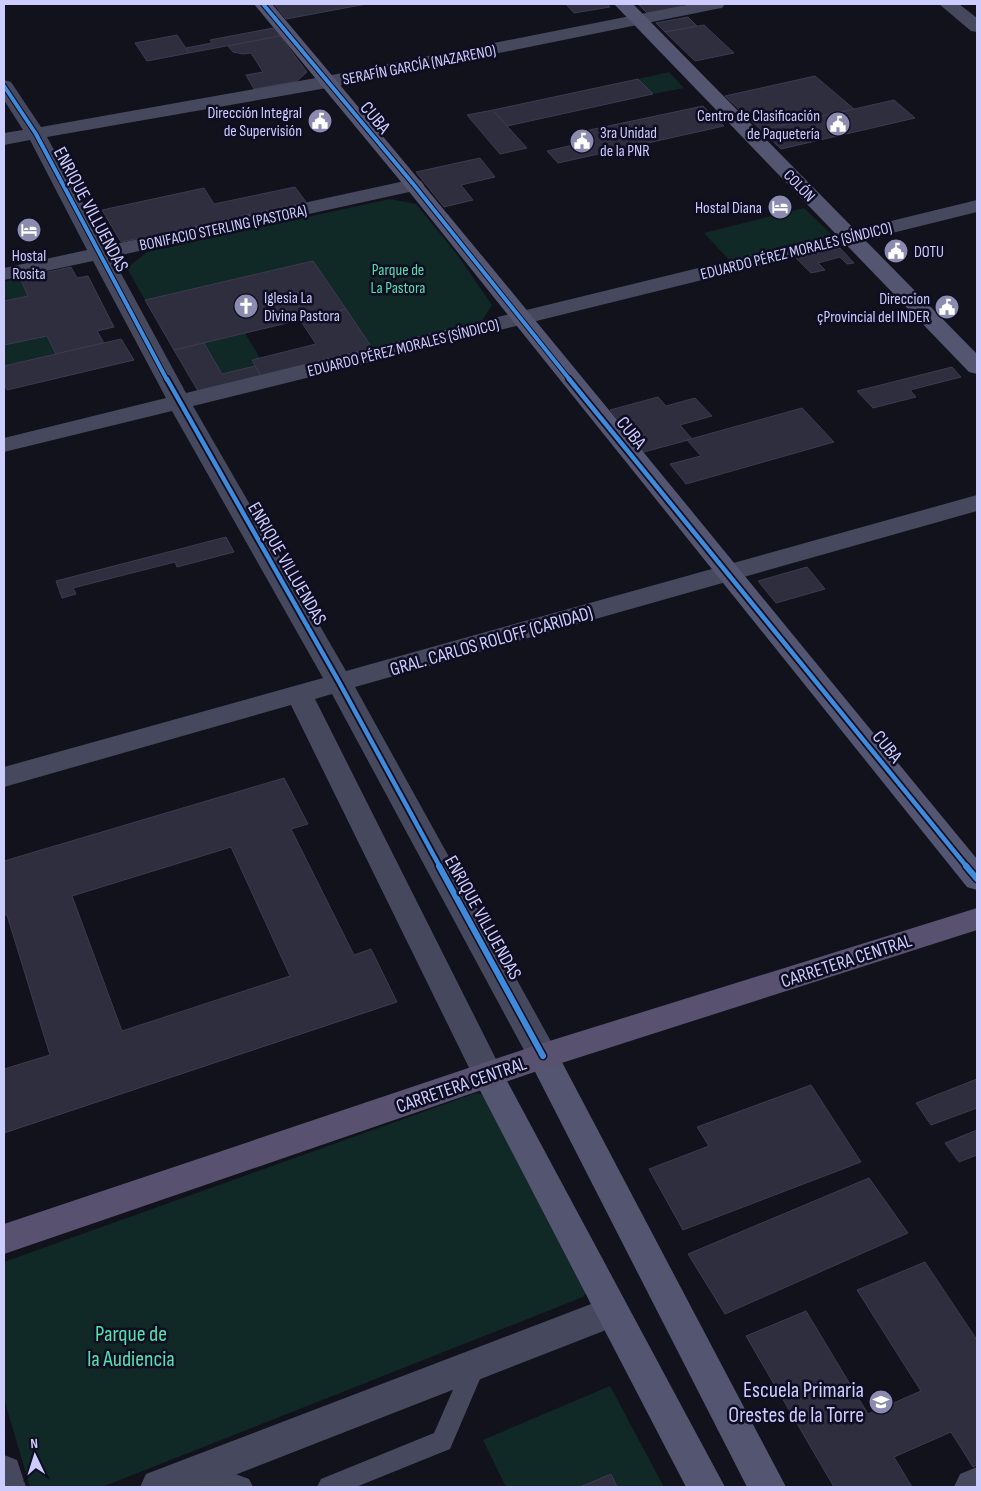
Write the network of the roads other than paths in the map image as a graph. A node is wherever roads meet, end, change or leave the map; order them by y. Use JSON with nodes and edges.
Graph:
{"nodes":[{"id":1,"x":263,"y":4,"type":"edge"},
{"id":2,"x":622,"y":4,"type":"edge"},
{"id":3,"x":716,"y":4,"type":"edge"},
{"id":4,"x":948,"y":4,"type":"edge"},
{"id":5,"x":638,"y":20,"type":"junction"},
{"id":6,"x":977,"y":28,"type":"edge"},
{"id":7,"x":327,"y":82,"type":"junction"},
{"id":8,"x":4,"y":86,"type":"edge"},
{"id":9,"x":36,"y":134,"type":"junction"},
{"id":10,"x":4,"y":139,"type":"edge"},
{"id":11,"x":414,"y":185,"type":"junction"},
{"id":12,"x":977,"y":206,"type":"edge"},
{"id":13,"x":850,"y":237,"type":"junction"},
{"id":14,"x":99,"y":254,"type":"junction"},
{"id":15,"x":4,"y":274,"type":"edge"},
{"id":16,"x":520,"y":318,"type":"junction"},
{"id":17,"x":977,"y":367,"type":"edge"},
{"id":18,"x":179,"y":402,"type":"junction"},
{"id":19,"x":4,"y":445,"type":"edge"},
{"id":20,"x":977,"y":503,"type":"edge"},
{"id":21,"x":728,"y":573,"type":"junction"},
{"id":22,"x":339,"y":682,"type":"junction"},
{"id":23,"x":299,"y":694,"type":"junction"},
{"id":24,"x":4,"y":777,"type":"edge"},
{"id":25,"x":977,"y":879,"type":"edge"},
{"id":26,"x":977,"y":918,"type":"edge"},
{"id":27,"x":543,"y":1056,"type":"junction"},
{"id":28,"x":488,"y":1075,"type":"junction"},
{"id":29,"x":4,"y":1239,"type":"edge"},
{"id":30,"x":612,"y":1312,"type":"junction"},
{"id":31,"x":475,"y":1365,"type":"junction"},
{"id":32,"x":200,"y":1471,"type":"junction"},
{"id":33,"x":4,"y":1473,"type":"edge"},
{"id":34,"x":977,"y":1486,"type":"edge"},
{"id":35,"x":7,"y":1487,"type":"edge"},
{"id":36,"x":159,"y":1487,"type":"edge"},
{"id":37,"x":241,"y":1487,"type":"edge"},
{"id":38,"x":329,"y":1487,"type":"edge"},
{"id":39,"x":706,"y":1487,"type":"edge"},
{"id":40,"x":767,"y":1487,"type":"edge"},
{"id":41,"x":973,"y":1487,"type":"edge"}],
"edges":[{"from":1,"to":7,"type":"street","name":"CUBA"},
{"from":2,"to":5,"type":"street","name":"COLÓN"},
{"from":3,"to":5,"type":"street","name":"SERAFÍN GARCÍA (NAZARENO)"},
{"from":4,"to":6,"type":"street"},
{"from":5,"to":7,"type":"street","name":"SERAFÍN GARCÍA (NAZARENO)"},
{"from":5,"to":13,"type":"street","name":"COLÓN"},
{"from":7,"to":9,"type":"street","name":"SERAFÍN GARCÍA (NAZARENO)"},
{"from":7,"to":11,"type":"street","name":"CUBA"},
{"from":8,"to":9,"type":"street","name":"ENRIQUE VILLUENDAS"},
{"from":9,"to":10,"type":"street","name":"SERAFÍN GARCÍA (NAZARENO)"},
{"from":9,"to":14,"type":"street","name":"ENRIQUE VILLUENDAS"},
{"from":11,"to":14,"type":"street","name":"BONIFACIO STERLING (PASTORA)"},
{"from":11,"to":16,"type":"street","name":"CUBA"},
{"from":12,"to":13,"type":"street","name":"EDUARDO PÉREZ MORALES (SÍNDICO)"},
{"from":13,"to":16,"type":"street","name":"EDUARDO PÉREZ MORALES (SÍNDICO)"},
{"from":13,"to":17,"type":"street","name":"COLÓN"},
{"from":14,"to":15,"type":"street","name":"BONIFACIO STERLING (PASTORA)"},
{"from":14,"to":18,"type":"street","name":"ENRIQUE VILLUENDAS"},
{"from":16,"to":18,"type":"street","name":"EDUARDO PÉREZ MORALES (SÍNDICO)"},
{"from":16,"to":21,"type":"street","name":"CUBA"},
{"from":18,"to":19,"type":"street","name":"EDUARDO PÉREZ MORALES (SÍNDICO)"},
{"from":18,"to":22,"type":"street","name":"ENRIQUE VILLUENDAS"},
{"from":20,"to":21,"type":"street","name":"GRAL. CARLOS ROLOFF (CARIDAD)"},
{"from":21,"to":22,"type":"street","name":"GRAL. CARLOS ROLOFF (CARIDAD)"},
{"from":21,"to":25,"type":"street","name":"CUBA"},
{"from":22,"to":23,"type":"street","name":"GRAL. CARLOS ROLOFF (CARIDAD)"},
{"from":22,"to":27,"type":"street","name":"ENRIQUE VILLUENDAS"},
{"from":23,"to":24,"type":"street","name":"GRAL. CARLOS ROLOFF (CARIDAD)"},
{"from":23,"to":28,"type":"street"},
{"from":26,"to":27,"type":"main road","name":"CARRETERA CENTRAL"},
{"from":27,"to":28,"type":"main road","name":"CARRETERA CENTRAL"},
{"from":27,"to":40,"type":"street"},
{"from":28,"to":29,"type":"main road","name":"CARRETERA CENTRAL"},
{"from":28,"to":30,"type":"street"},
{"from":30,"to":31,"type":"street"},
{"from":30,"to":39,"type":"street"},
{"from":31,"to":32,"type":"street"},
{"from":31,"to":38,"type":"lane"},
{"from":32,"to":36,"type":"street"},
{"from":32,"to":37,"type":"lane"},
{"from":33,"to":35,"type":"street"},
{"from":34,"to":41,"type":"street"}]}
